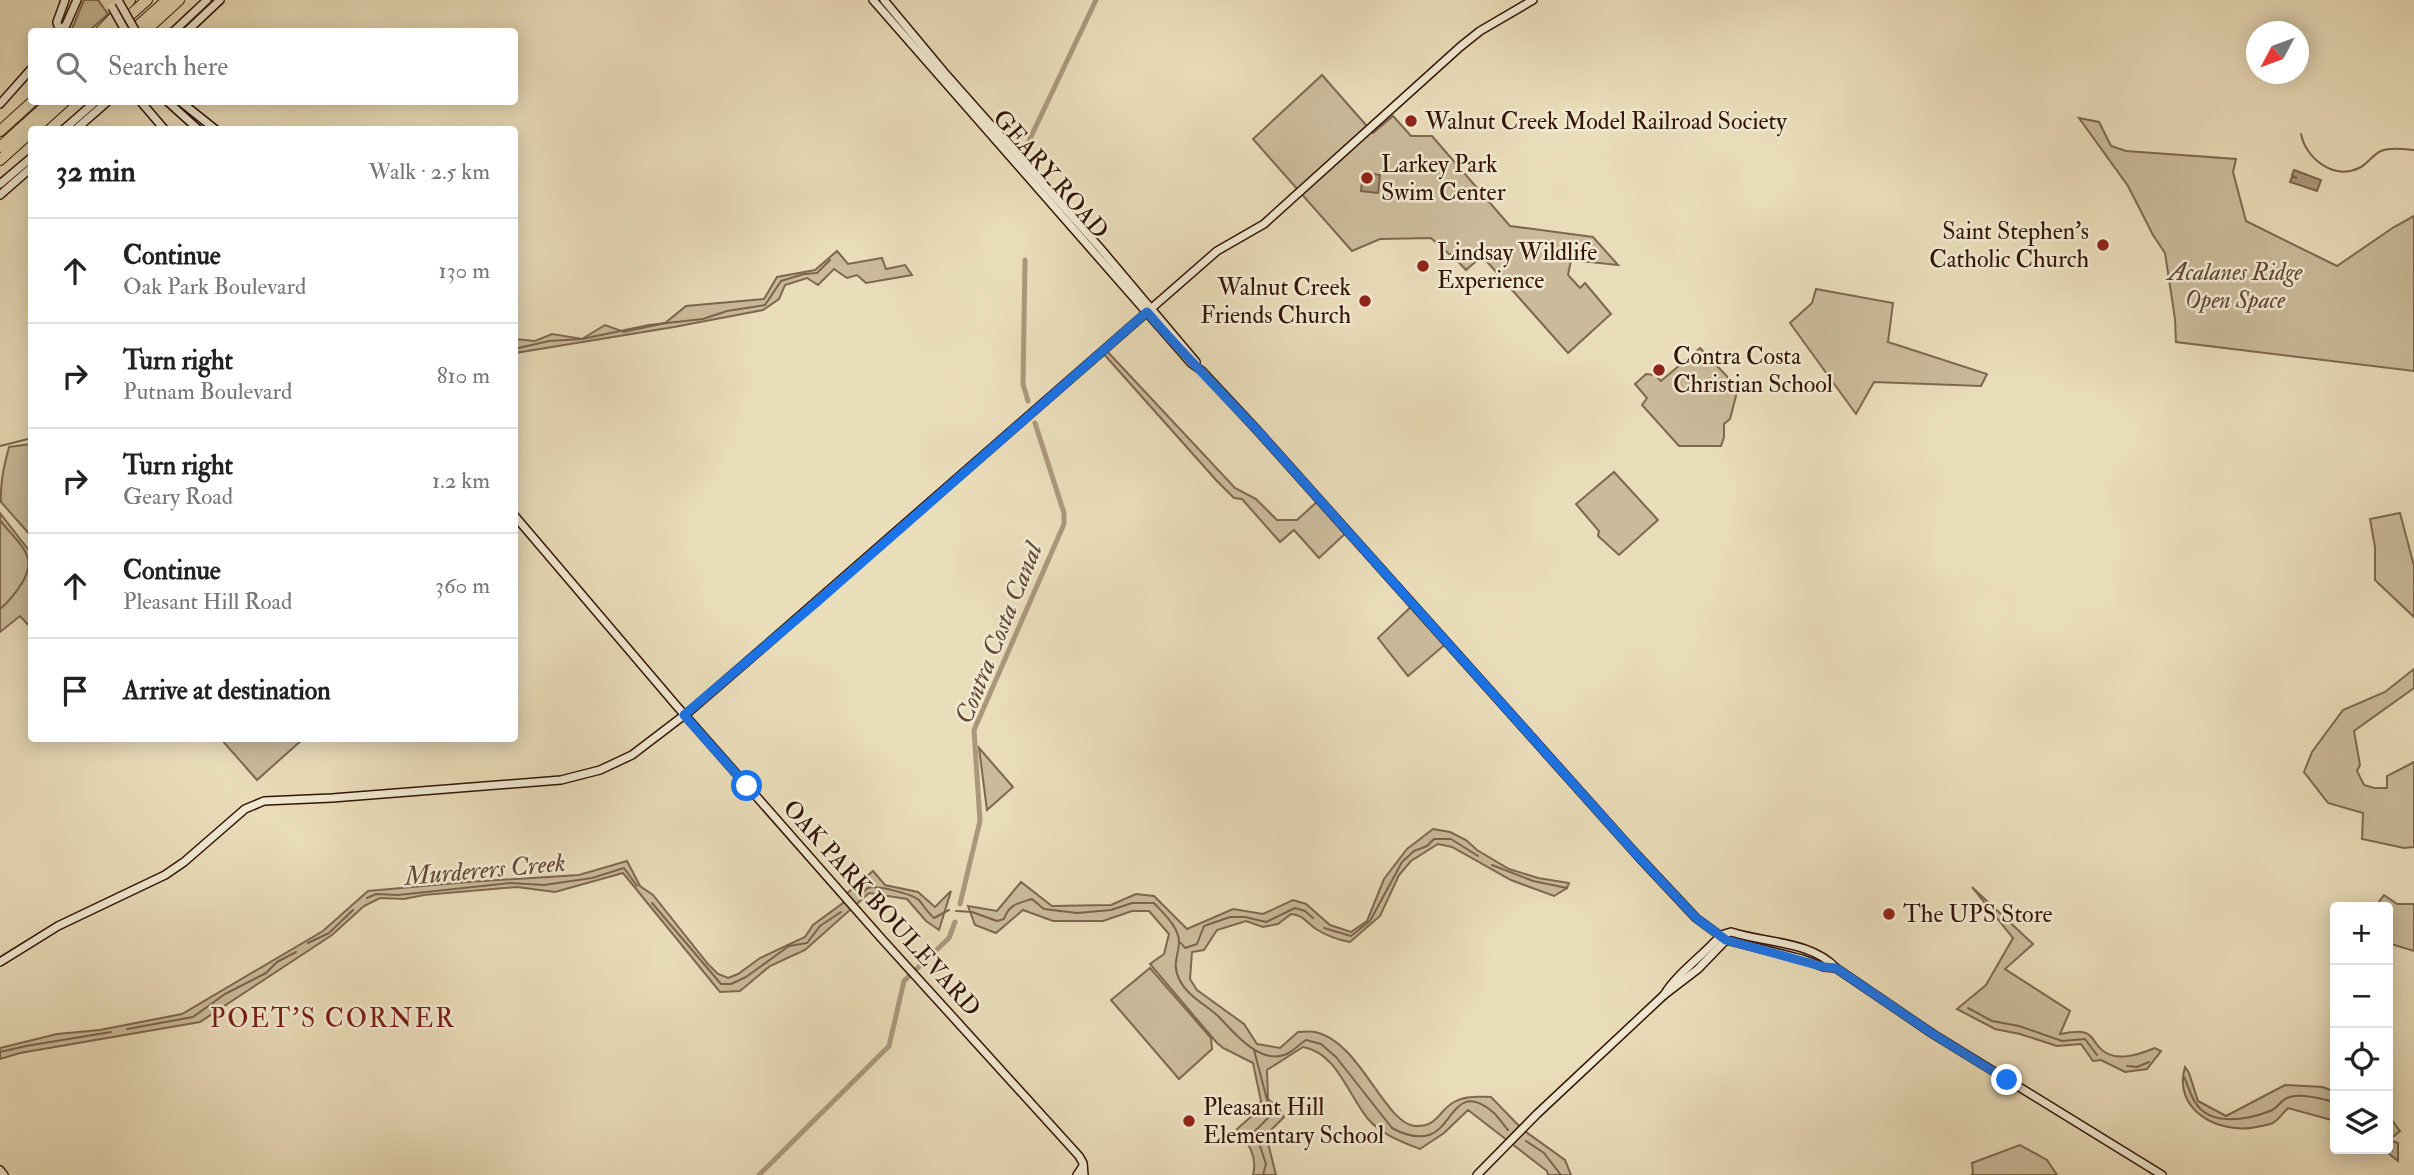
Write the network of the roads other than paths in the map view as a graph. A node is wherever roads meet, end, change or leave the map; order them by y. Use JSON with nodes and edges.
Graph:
{"nodes":[{"id":1,"x":65,"y":0,"type":"edge"},
{"id":2,"x":77,"y":0,"type":"edge"},
{"id":3,"x":107,"y":0,"type":"edge"},
{"id":4,"x":130,"y":0,"type":"edge"},
{"id":5,"x":147,"y":0,"type":"edge"},
{"id":6,"x":167,"y":0,"type":"edge"},
{"id":7,"x":179,"y":0,"type":"edge"},
{"id":8,"x":207,"y":0,"type":"edge"},
{"id":9,"x":220,"y":0,"type":"edge"},
{"id":10,"x":873,"y":0,"type":"edge"},
{"id":11,"x":884,"y":0,"type":"edge"},
{"id":12,"x":1534,"y":0,"type":"edge"},
{"id":13,"x":116,"y":3,"type":"edge"},
{"id":14,"x":58,"y":28,"type":"edge"},
{"id":15,"x":62,"y":28,"type":"edge"},
{"id":16,"x":104,"y":28,"type":"edge"},
{"id":17,"x":116,"y":28,"type":"edge"},
{"id":18,"x":129,"y":28,"type":"edge"},
{"id":19,"x":136,"y":28,"type":"edge"},
{"id":20,"x":148,"y":28,"type":"edge"},
{"id":21,"x":177,"y":28,"type":"edge"},
{"id":22,"x":190,"y":28,"type":"edge"},
{"id":23,"x":918,"y":47,"type":"junction"},
{"id":24,"x":28,"y":72,"type":"edge"},
{"id":25,"x":0,"y":104,"type":"edge"},
{"id":26,"x":29,"y":105,"type":"edge"},
{"id":27,"x":47,"y":105,"type":"edge"},
{"id":28,"x":61,"y":105,"type":"edge"},
{"id":29,"x":92,"y":105,"type":"edge"},
{"id":30,"x":104,"y":105,"type":"edge"},
{"id":31,"x":144,"y":105,"type":"edge"},
{"id":32,"x":171,"y":105,"type":"edge"},
{"id":33,"x":185,"y":105,"type":"edge"},
{"id":34,"x":37,"y":126,"type":"edge"},
{"id":35,"x":68,"y":126,"type":"edge"},
{"id":36,"x":80,"y":126,"type":"edge"},
{"id":37,"x":162,"y":126,"type":"edge"},
{"id":38,"x":195,"y":126,"type":"edge"},
{"id":39,"x":211,"y":126,"type":"edge"},
{"id":40,"x":0,"y":131,"type":"edge"},
{"id":41,"x":28,"y":134,"type":"edge"},
{"id":42,"x":0,"y":146,"type":"edge"},
{"id":43,"x":0,"y":160,"type":"edge"},
{"id":44,"x":28,"y":160,"type":"edge"},
{"id":45,"x":28,"y":170,"type":"edge"},
{"id":46,"x":0,"y":184,"type":"edge"},
{"id":47,"x":0,"y":195,"type":"edge"},
{"id":48,"x":1149,"y":310,"type":"junction"},
{"id":49,"x":518,"y":520,"type":"edge"},
{"id":50,"x":684,"y":715,"type":"junction"},
{"id":51,"x":1723,"y":938,"type":"junction"},
{"id":52,"x":0,"y":962,"type":"edge"},
{"id":53,"x":1836,"y":968,"type":"junction"},
{"id":54,"x":0,"y":1170,"type":"edge"},
{"id":55,"x":1084,"y":1171,"type":"edge"},
{"id":56,"x":4,"y":1175,"type":"edge"},
{"id":57,"x":1077,"y":1175,"type":"edge"},
{"id":58,"x":1477,"y":1175,"type":"edge"},
{"id":59,"x":2162,"y":1175,"type":"edge"}],
"edges":[{"from":1,"to":14,"type":"street"},
{"from":2,"to":15,"type":"street"},
{"from":3,"to":13,"type":"street"},
{"from":4,"to":16,"type":"highway"},
{"from":5,"to":17,"type":"highway"},
{"from":6,"to":19,"type":"highway"},
{"from":7,"to":20,"type":"highway"},
{"from":8,"to":21,"type":"street"},
{"from":9,"to":22,"type":"street"},
{"from":10,"to":23,"type":"street","name":"GEARY ROAD"},
{"from":11,"to":23,"type":"street","name":"GEARY ROAD"},
{"from":12,"to":48,"type":"street"},
{"from":13,"to":18,"type":"street","bridge":true},
{"from":23,"to":48,"type":"street","name":"GEARY ROAD"},
{"from":24,"to":25,"type":"street"},
{"from":26,"to":40,"type":"highway"},
{"from":27,"to":42,"type":"highway"},
{"from":28,"to":34,"type":"highway"},
{"from":29,"to":35,"type":"street"},
{"from":30,"to":36,"type":"street"},
{"from":31,"to":37,"type":"street"},
{"from":32,"to":38,"type":"street"},
{"from":33,"to":39,"type":"street"},
{"from":41,"to":43,"type":"highway"},
{"from":44,"to":46,"type":"street"},
{"from":45,"to":47,"type":"street"},
{"from":48,"to":50,"type":"street"},
{"from":48,"to":51,"type":"street","name":"GEARY ROAD"},
{"from":49,"to":50,"type":"street","name":"OAK PARK BOULEVARD"},
{"from":50,"to":52,"type":"street"},
{"from":50,"to":55,"type":"street","name":"OAK PARK BOULEVARD"},
{"from":51,"to":53,"type":"street","name":"GEARY ROAD"},
{"from":51,"to":53,"type":"street"},
{"from":51,"to":58,"type":"street"},
{"from":53,"to":59,"type":"street"},
{"from":54,"to":56,"type":"street"},
{"from":55,"to":57,"type":"street","name":"OAK PARK BOULEVARD"}]}
